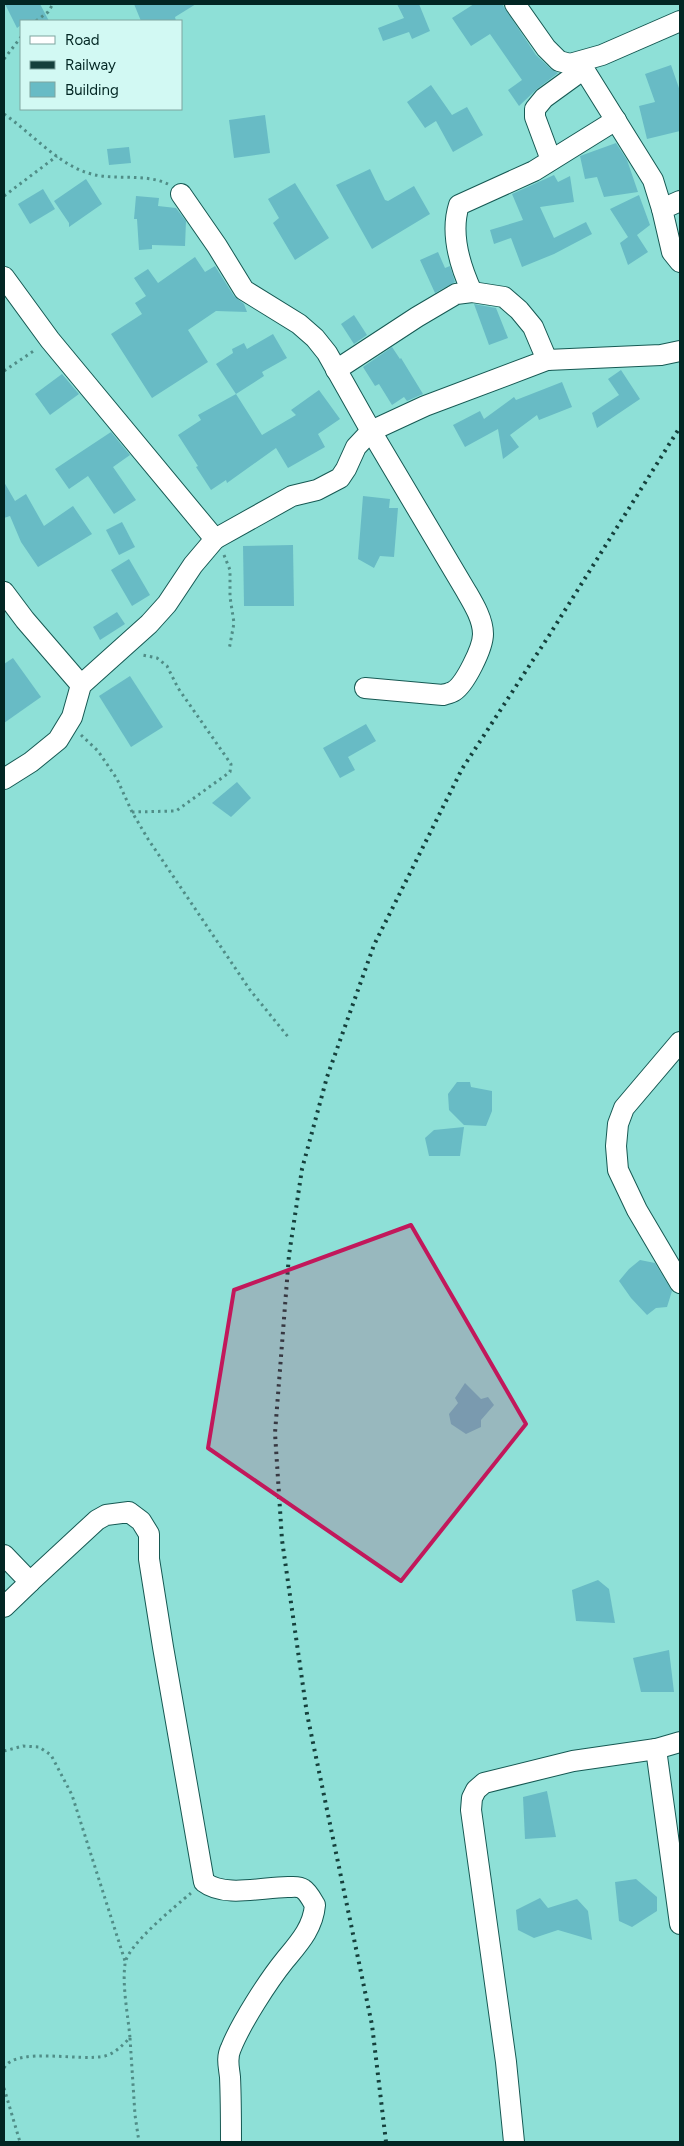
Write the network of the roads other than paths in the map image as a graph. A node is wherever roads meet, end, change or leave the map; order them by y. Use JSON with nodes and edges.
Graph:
{"nodes":[{"id":1,"x":514,"y":4,"type":"edge"},
{"id":2,"x":680,"y":21,"type":"edge"},
{"id":3,"x":582,"y":66,"type":"junction"},
{"id":4,"x":616,"y":120,"type":"junction"},
{"id":5,"x":550,"y":160,"type":"junction"},
{"id":6,"x":181,"y":194,"type":"road end"},
{"id":7,"x":680,"y":201,"type":"edge"},
{"id":8,"x":662,"y":209,"type":"junction"},
{"id":9,"x":680,"y":262,"type":"edge"},
{"id":10,"x":4,"y":277,"type":"edge"},
{"id":11,"x":472,"y":292,"type":"junction"},
{"id":12,"x":680,"y":351,"type":"edge"},
{"id":13,"x":547,"y":360,"type":"junction"},
{"id":14,"x":336,"y":370,"type":"junction"},
{"id":15,"x":370,"y":431,"type":"junction"},
{"id":16,"x":215,"y":539,"type":"junction"},
{"id":17,"x":4,"y":592,"type":"edge"},
{"id":18,"x":81,"y":685,"type":"junction"},
{"id":19,"x":365,"y":688,"type":"dead end"},
{"id":20,"x":4,"y":779,"type":"edge"},
{"id":21,"x":680,"y":1042,"type":"edge"},
{"id":22,"x":680,"y":1283,"type":"edge"},
{"id":23,"x":4,"y":1556,"type":"edge"},
{"id":24,"x":30,"y":1582,"type":"junction"},
{"id":25,"x":4,"y":1607,"type":"edge"},
{"id":26,"x":680,"y":1742,"type":"edge"},
{"id":27,"x":656,"y":1748,"type":"junction"},
{"id":28,"x":680,"y":1924,"type":"edge"},
{"id":29,"x":231,"y":2142,"type":"edge"},
{"id":30,"x":514,"y":2142,"type":"edge"}],
"edges":[{"from":1,"to":3,"type":"street"},
{"from":2,"to":3,"type":"street"},
{"from":3,"to":4,"type":"street"},
{"from":3,"to":5,"type":"street"},
{"from":4,"to":5,"type":"street"},
{"from":4,"to":8,"type":"street"},
{"from":5,"to":11,"type":"street"},
{"from":6,"to":14,"type":"street"},
{"from":7,"to":8,"type":"street"},
{"from":8,"to":9,"type":"street"},
{"from":10,"to":16,"type":"street"},
{"from":11,"to":13,"type":"street"},
{"from":11,"to":14,"type":"street"},
{"from":12,"to":13,"type":"street"},
{"from":13,"to":15,"type":"street"},
{"from":14,"to":15,"type":"street"},
{"from":15,"to":16,"type":"street"},
{"from":15,"to":19,"type":"street"},
{"from":16,"to":18,"type":"street"},
{"from":17,"to":18,"type":"street"},
{"from":18,"to":20,"type":"street"},
{"from":21,"to":22,"type":"street"},
{"from":23,"to":24,"type":"street"},
{"from":24,"to":25,"type":"street"},
{"from":24,"to":29,"type":"street"},
{"from":26,"to":27,"type":"street"},
{"from":27,"to":28,"type":"street"},
{"from":27,"to":30,"type":"street"}]}
